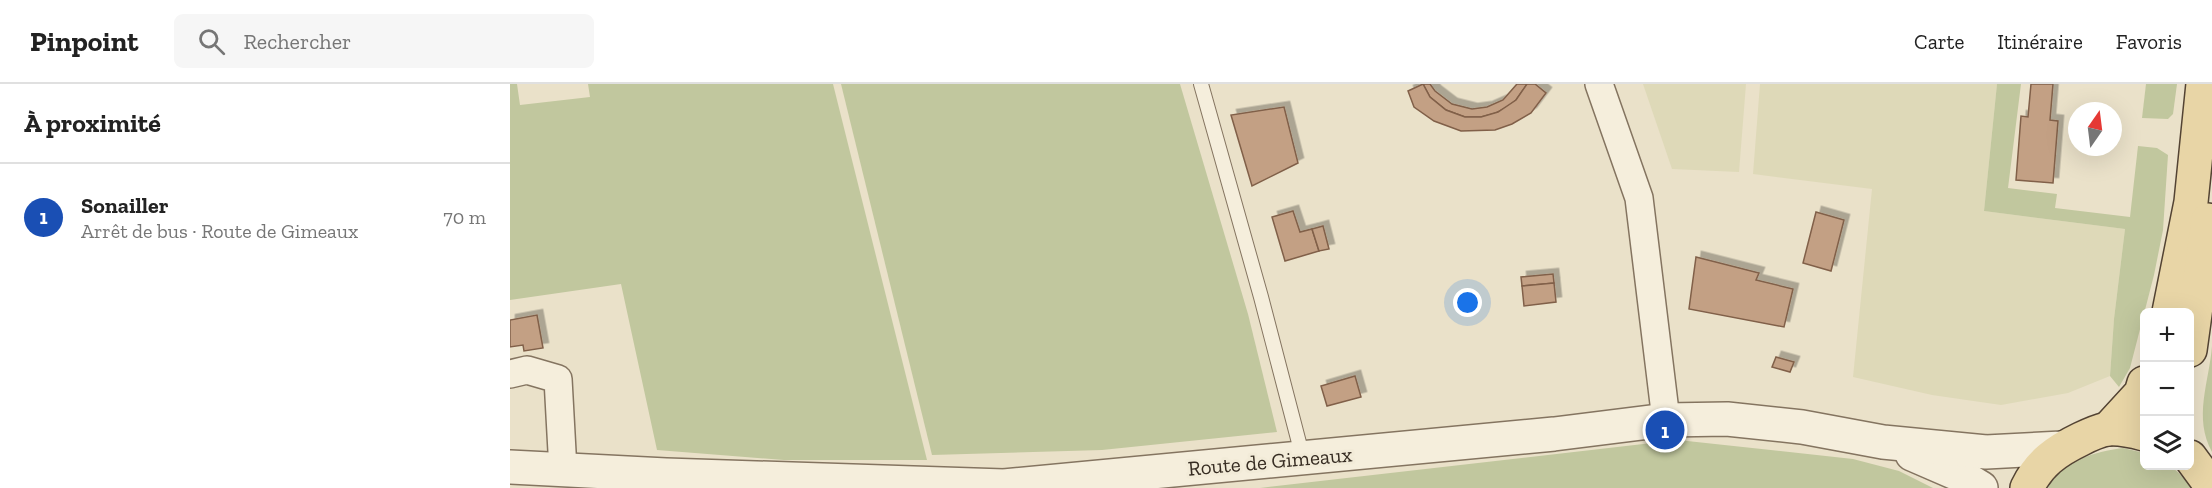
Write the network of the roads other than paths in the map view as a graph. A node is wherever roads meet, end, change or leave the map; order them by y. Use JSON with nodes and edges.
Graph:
{"nodes":[{"id":1,"x":1201,"y":84,"type":"edge"},
{"id":2,"x":1599,"y":84,"type":"edge"},
{"id":3,"x":2203,"y":84,"type":"edge"},
{"id":4,"x":2212,"y":192,"type":"edge"},
{"id":5,"x":2170,"y":308,"type":"edge"},
{"id":6,"x":2194,"y":321,"type":"edge"},
{"id":7,"x":510,"y":374,"type":"edge"},
{"id":8,"x":2140,"y":394,"type":"edge"},
{"id":9,"x":1666,"y":420,"type":"junction"},
{"id":10,"x":2108,"y":429,"type":"junction"},
{"id":11,"x":2140,"y":433,"type":"edge"},
{"id":12,"x":1883,"y":442,"type":"junction"},
{"id":13,"x":2062,"y":448,"type":"junction"},
{"id":14,"x":1303,"y":458,"type":"junction"},
{"id":15,"x":2194,"y":462,"type":"edge"},
{"id":16,"x":510,"y":467,"type":"edge"},
{"id":17,"x":563,"y":470,"type":"junction"},
{"id":18,"x":747,"y":483,"type":"edge"},
{"id":19,"x":1004,"y":487,"type":"edge"},
{"id":20,"x":1981,"y":488,"type":"edge"},
{"id":21,"x":2027,"y":488,"type":"edge"},
{"id":22,"x":2212,"y":488,"type":"edge"}],
"edges":[{"from":1,"to":14,"type":"lane"},
{"from":2,"to":9,"type":"street"},
{"from":3,"to":5,"type":"main road"},
{"from":4,"to":6,"type":"main road"},
{"from":7,"to":17,"type":"street"},
{"from":8,"to":10,"type":"main road"},
{"from":9,"to":12,"type":"street","name":"Route de Gimeaux"},
{"from":9,"to":14,"type":"street","name":"Route de Gimeaux"},
{"from":10,"to":11,"type":"main road","name":"Route de Gimeaux"},
{"from":10,"to":13,"type":"main road","name":"Route de Gimeaux"},
{"from":12,"to":13,"type":"street","name":"Route de Gimeaux"},
{"from":12,"to":20,"type":"street","name":"Route de Gimeaux"},
{"from":13,"to":21,"type":"main road"},
{"from":14,"to":19,"type":"street","name":"Route de Gimeaux"},
{"from":15,"to":22,"type":"main road"},
{"from":16,"to":17,"type":"street","name":"Route de Gimeaux"},
{"from":17,"to":18,"type":"street","name":"Route de Gimeaux"},
{"from":18,"to":19,"type":"street","name":"Route de Gimeaux"}]}
